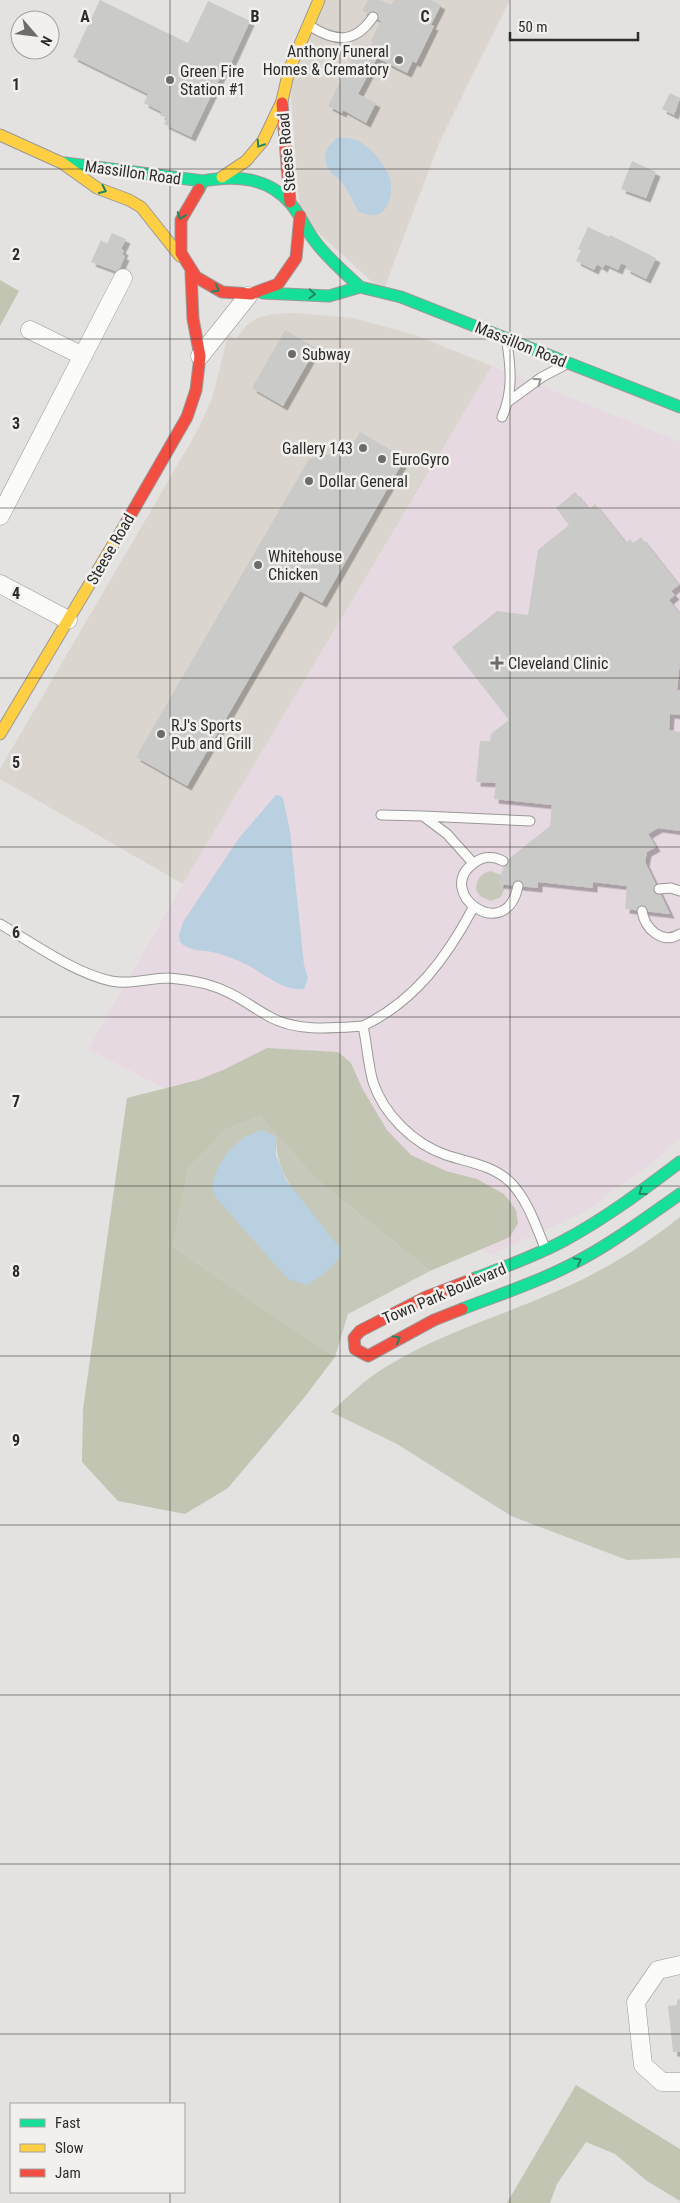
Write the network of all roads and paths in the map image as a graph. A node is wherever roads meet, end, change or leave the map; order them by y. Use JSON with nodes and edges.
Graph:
{"nodes":[{"id":1,"x":319,"y":0,"type":"edge"},
{"id":2,"x":373,"y":17,"type":"dead end"},
{"id":3,"x":307,"y":24,"type":"junction"},
{"id":4,"x":282,"y":101,"type":"junction"},
{"id":5,"x":0,"y":135,"type":"edge"},
{"id":6,"x":62,"y":163,"type":"junction"},
{"id":7,"x":222,"y":177,"type":"junction"},
{"id":8,"x":203,"y":181,"type":"junction"},
{"id":9,"x":290,"y":202,"type":"junction"},
{"id":10,"x":300,"y":216,"type":"junction"},
{"id":11,"x":181,"y":257,"type":"junction"},
{"id":12,"x":191,"y":273,"type":"junction"},
{"id":13,"x":123,"y":278,"type":"dead end"},
{"id":14,"x":360,"y":287,"type":"junction"},
{"id":15,"x":256,"y":294,"type":"junction"},
{"id":16,"x":30,"y":330,"type":"dead end"},
{"id":17,"x":507,"y":338,"type":"junction"},
{"id":18,"x":83,"y":356,"type":"junction"},
{"id":19,"x":200,"y":356,"type":"junction"},
{"id":20,"x":568,"y":363,"type":"junction"},
{"id":21,"x":509,"y":401,"type":"junction"},
{"id":22,"x":680,"y":407,"type":"edge"},
{"id":23,"x":502,"y":417,"type":"dead end"},
{"id":24,"x":0,"y":516,"type":"edge"},
{"id":25,"x":0,"y":584,"type":"edge"},
{"id":26,"x":68,"y":620,"type":"junction"},
{"id":27,"x":0,"y":734,"type":"edge"},
{"id":28,"x":382,"y":815,"type":"dead end"},
{"id":29,"x":423,"y":816,"type":"junction"},
{"id":30,"x":530,"y":821,"type":"dead end"},
{"id":31,"x":503,"y":861,"type":"dead end"},
{"id":32,"x":473,"y":863,"type":"junction"},
{"id":33,"x":518,"y":886,"type":"dead end"},
{"id":34,"x":659,"y":889,"type":"dead end"},
{"id":35,"x":680,"y":891,"type":"edge"},
{"id":36,"x":474,"y":908,"type":"junction"},
{"id":37,"x":642,"y":911,"type":"dead end"},
{"id":38,"x":0,"y":924,"type":"edge"},
{"id":39,"x":679,"y":936,"type":"edge"},
{"id":40,"x":363,"y":1026,"type":"junction"},
{"id":41,"x":680,"y":1162,"type":"edge"},
{"id":42,"x":680,"y":1194,"type":"edge"},
{"id":43,"x":552,"y":1260,"type":"junction"},
{"id":44,"x":680,"y":1965,"type":"edge"},
{"id":45,"x":680,"y":2082,"type":"edge"}],
"edges":[{"from":1,"to":3,"type":"street","name":"Steese Road"},
{"from":2,"to":3,"type":"lane"},
{"from":3,"to":4,"type":"street","name":"Steese Road"},
{"from":4,"to":7,"type":"street","name":"Steese Road","one_way":true},
{"from":4,"to":9,"type":"street","name":"Steese Road"},
{"from":5,"to":6,"type":"street","name":"Massillon Road"},
{"from":6,"to":8,"type":"street","name":"Massillon Road"},
{"from":6,"to":11,"type":"street","name":"Massillon Road","one_way":true},
{"from":7,"to":8,"type":"street"},
{"from":7,"to":9,"type":"street"},
{"from":8,"to":11,"type":"street","one_way":true},
{"from":9,"to":10,"type":"street"},
{"from":10,"to":14,"type":"street","name":"Massillon Road"},
{"from":10,"to":15,"type":"street"},
{"from":11,"to":12,"type":"street"},
{"from":12,"to":15,"type":"street","one_way":true},
{"from":12,"to":19,"type":"street","name":"Steese Road"},
{"from":13,"to":18,"type":"street"},
{"from":15,"to":14,"type":"street","name":"Massillon Road","one_way":true},
{"from":14,"to":17,"type":"street","name":"Massillon Road"},
{"from":15,"to":19,"type":"street"},
{"from":16,"to":18,"type":"street"},
{"from":17,"to":20,"type":"street","name":"Massillon Road"},
{"from":17,"to":21,"type":"lane"},
{"from":18,"to":24,"type":"street"},
{"from":19,"to":26,"type":"street","name":"Steese Road"},
{"from":21,"to":20,"type":"lane","one_way":true},
{"from":20,"to":22,"type":"street","name":"Massillon Road"},
{"from":21,"to":23,"type":"lane"},
{"from":25,"to":26,"type":"street"},
{"from":26,"to":27,"type":"street","name":"Steese Road"},
{"from":28,"to":29,"type":"lane"},
{"from":29,"to":30,"type":"lane"},
{"from":29,"to":32,"type":"lane"},
{"from":31,"to":32,"type":"lane"},
{"from":32,"to":36,"type":"lane"},
{"from":33,"to":36,"type":"lane"},
{"from":34,"to":35,"type":"lane"},
{"from":36,"to":40,"type":"lane"},
{"from":37,"to":39,"type":"lane"},
{"from":38,"to":40,"type":"lane"},
{"from":40,"to":43,"type":"lane"},
{"from":41,"to":43,"type":"street","name":"Town Park Boulevard","one_way":true},
{"from":43,"to":42,"type":"street","name":"Town Park Boulevard","one_way":true},
{"from":43,"to":43,"type":"street","name":"Town Park Boulevard","one_way":true},
{"from":44,"to":45,"type":"street"}]}
